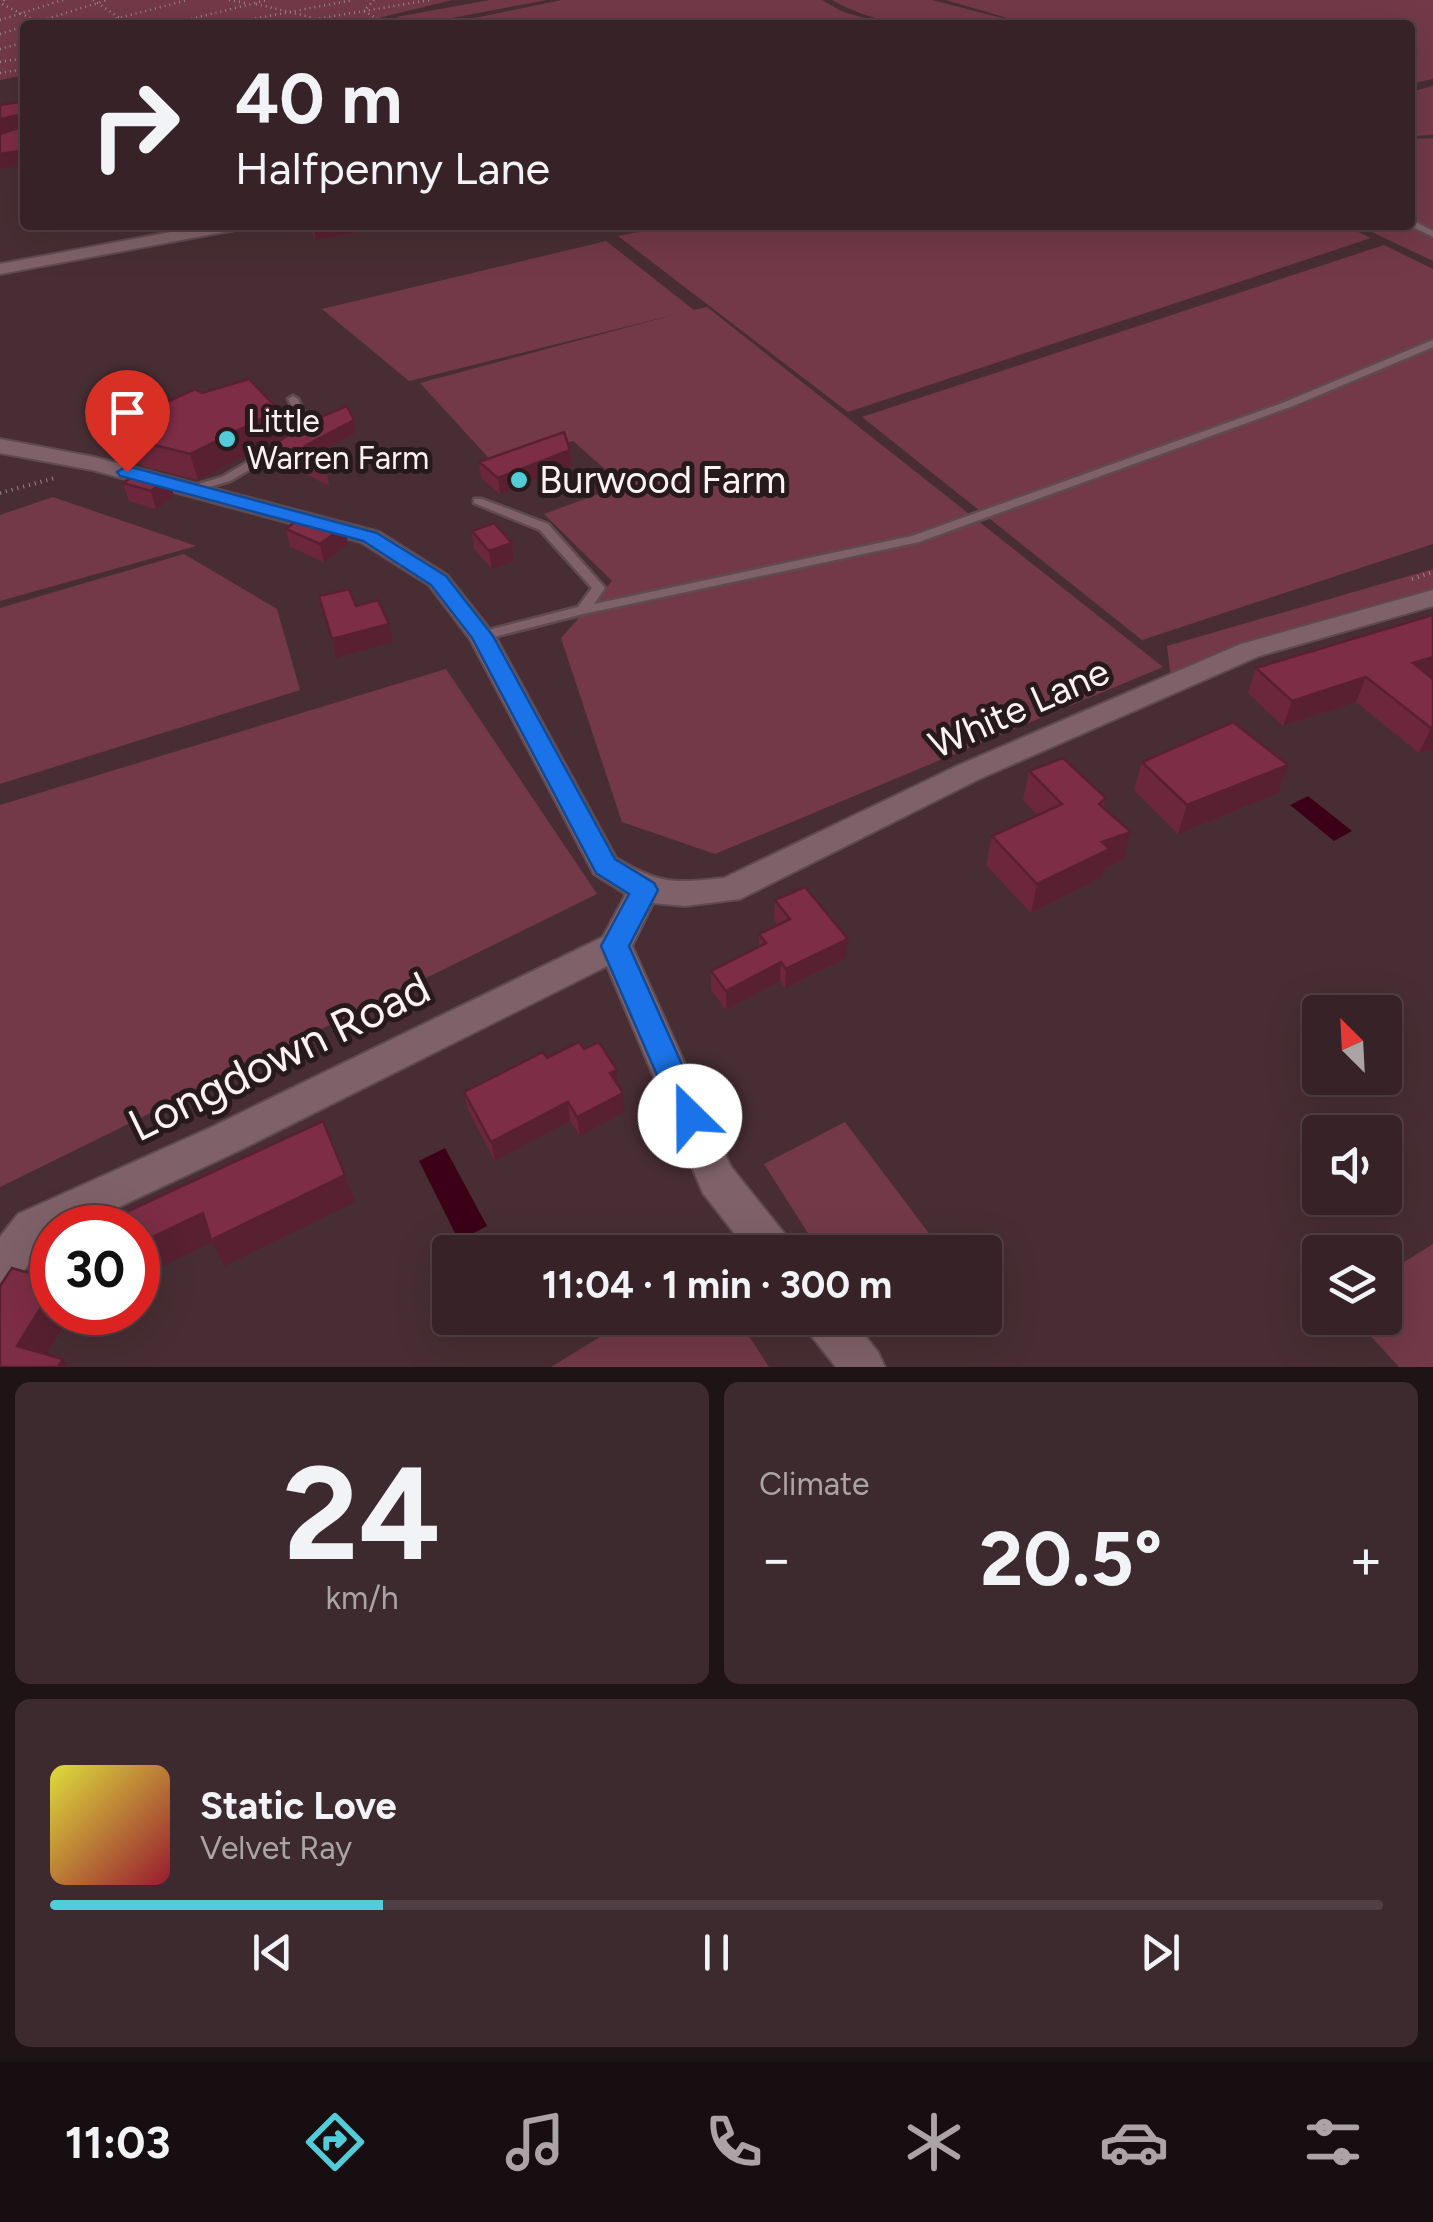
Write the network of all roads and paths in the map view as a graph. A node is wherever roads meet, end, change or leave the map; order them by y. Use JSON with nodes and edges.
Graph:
{"nodes":[{"id":1,"x":4,"y":0,"type":"edge"},
{"id":2,"x":63,"y":0,"type":"edge"},
{"id":3,"x":106,"y":0,"type":"edge"},
{"id":4,"x":188,"y":0,"type":"edge"},
{"id":5,"x":229,"y":0,"type":"edge"},
{"id":6,"x":267,"y":0,"type":"edge"},
{"id":7,"x":353,"y":0,"type":"edge"},
{"id":8,"x":374,"y":0,"type":"edge"},
{"id":9,"x":424,"y":0,"type":"edge"},
{"id":10,"x":430,"y":0,"type":"edge"},
{"id":11,"x":96,"y":1,"type":"edge"},
{"id":12,"x":418,"y":2,"type":"edge"},
{"id":13,"x":252,"y":3,"type":"junction"},
{"id":14,"x":364,"y":11,"type":"junction"},
{"id":15,"x":294,"y":12,"type":"junction"},
{"id":16,"x":21,"y":14,"type":"junction"},
{"id":17,"x":123,"y":17,"type":"junction"},
{"id":18,"x":316,"y":18,"type":"junction"},
{"id":19,"x":0,"y":20,"type":"edge"},
{"id":20,"x":33,"y":20,"type":"edge"},
{"id":21,"x":43,"y":20,"type":"edge"},
{"id":22,"x":111,"y":20,"type":"edge"},
{"id":23,"x":126,"y":20,"type":"edge"},
{"id":24,"x":186,"y":20,"type":"edge"},
{"id":25,"x":249,"y":20,"type":"edge"},
{"id":26,"x":306,"y":20,"type":"edge"},
{"id":27,"x":379,"y":20,"type":"edge"},
{"id":28,"x":208,"y":230,"type":"edge"},
{"id":29,"x":0,"y":269,"type":"edge"},
{"id":30,"x":1433,"y":343,"type":"edge"},
{"id":31,"x":293,"y":399,"type":"dead end"},
{"id":32,"x":0,"y":446,"type":"edge"},
{"id":33,"x":94,"y":464,"type":"junction"},
{"id":34,"x":192,"y":488,"type":"junction"},
{"id":35,"x":0,"y":493,"type":"edge"},
{"id":36,"x":478,"y":500,"type":"dead end"},
{"id":37,"x":1433,"y":598,"type":"edge"},
{"id":38,"x":583,"y":610,"type":"junction"},
{"id":39,"x":482,"y":636,"type":"junction"},
{"id":40,"x":644,"y":890,"type":"junction"},
{"id":41,"x":615,"y":946,"type":"junction"},
{"id":42,"x":761,"y":1235,"type":"edge"},
{"id":43,"x":0,"y":1270,"type":"edge"},
{"id":44,"x":838,"y":1335,"type":"edge"},
{"id":45,"x":863,"y":1367,"type":"edge"}],
"edges":[{"from":1,"to":16,"type":"path"},
{"from":2,"to":16,"type":"path"},
{"from":3,"to":11,"type":"path"},
{"from":4,"to":17,"type":"path"},
{"from":5,"to":13,"type":"path"},
{"from":6,"to":13,"type":"path"},
{"from":7,"to":15,"type":"path"},
{"from":8,"to":14,"type":"path"},
{"from":9,"to":12,"type":"path"},
{"from":10,"to":12,"type":"path"},
{"from":11,"to":17,"type":"path"},
{"from":11,"to":21,"type":"path"},
{"from":12,"to":14,"type":"path"},
{"from":13,"to":15,"type":"path"},
{"from":13,"to":24,"type":"path"},
{"from":14,"to":18,"type":"path"},
{"from":14,"to":27,"type":"path"},
{"from":15,"to":18,"type":"path"},
{"from":15,"to":25,"type":"path"},
{"from":16,"to":19,"type":"path"},
{"from":16,"to":20,"type":"path"},
{"from":17,"to":22,"type":"path"},
{"from":17,"to":23,"type":"path"},
{"from":18,"to":26,"type":"path"},
{"from":28,"to":29,"type":"street"},
{"from":30,"to":38,"type":"lane"},
{"from":31,"to":34,"type":"lane"},
{"from":32,"to":33,"type":"street"},
{"from":33,"to":34,"type":"street"},
{"from":33,"to":35,"type":"path"},
{"from":34,"to":39,"type":"street"},
{"from":36,"to":38,"type":"lane"},
{"from":37,"to":40,"type":"street","name":"White Lane"},
{"from":38,"to":39,"type":"lane"},
{"from":39,"to":40,"type":"street"},
{"from":40,"to":41,"type":"street"},
{"from":41,"to":42,"type":"street"},
{"from":41,"to":43,"type":"street","name":"Longdown Road"},
{"from":44,"to":45,"type":"street"}]}
